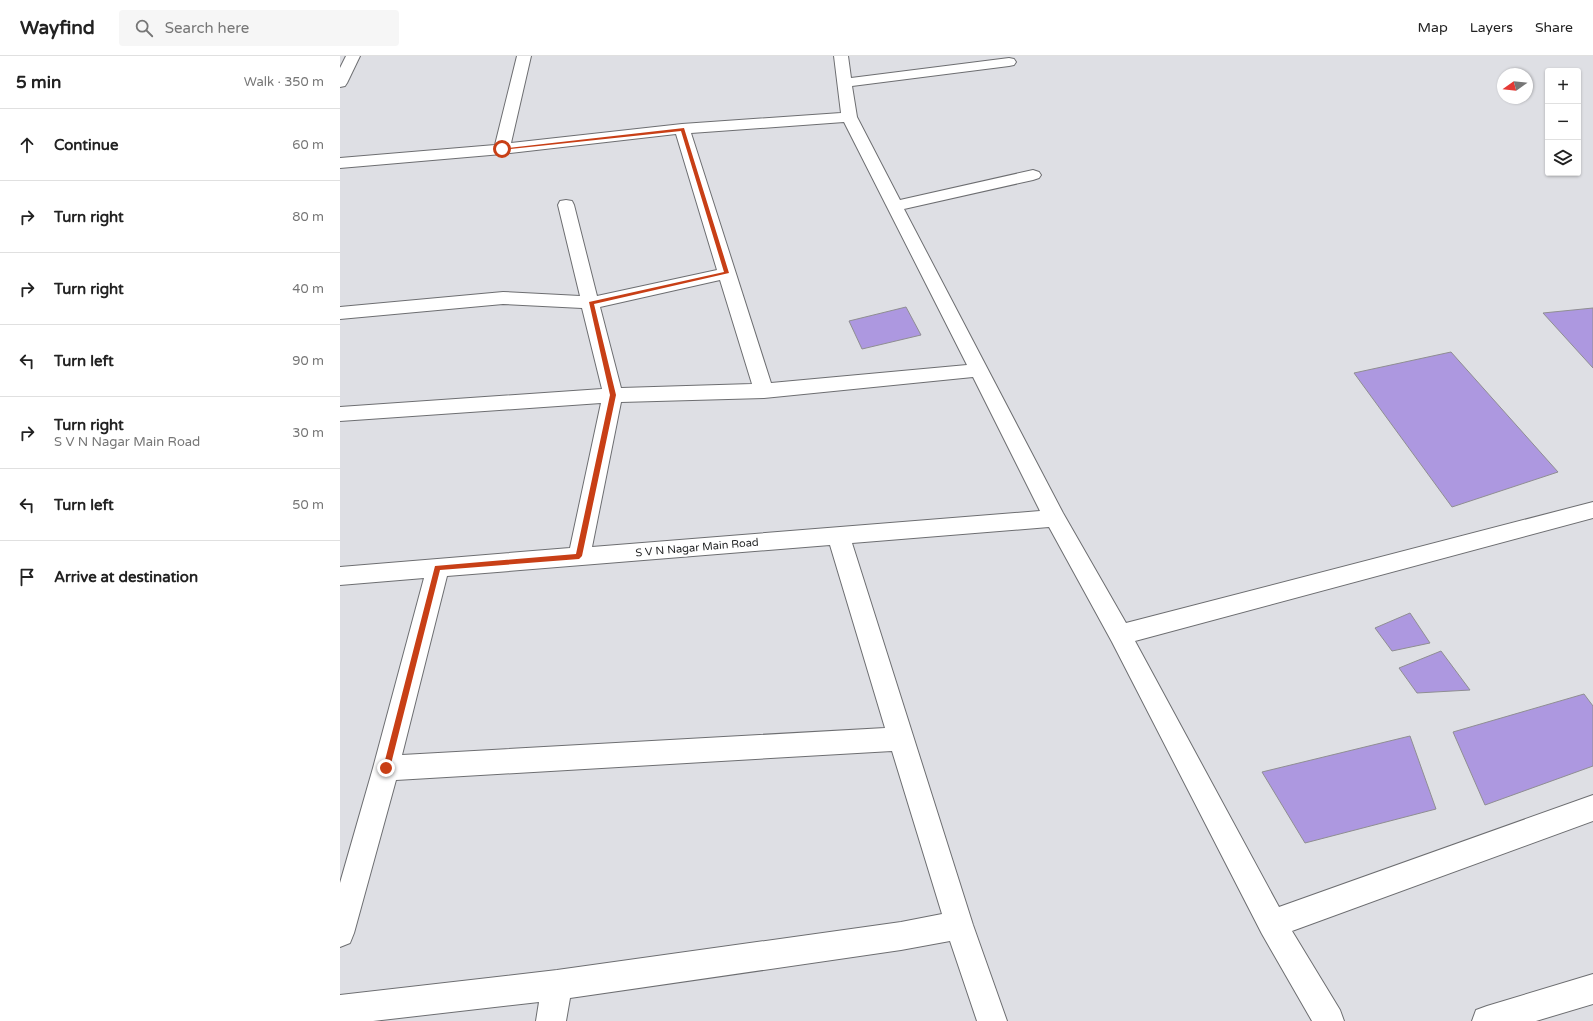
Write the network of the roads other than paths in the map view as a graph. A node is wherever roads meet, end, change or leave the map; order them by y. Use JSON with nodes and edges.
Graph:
{"nodes":[{"id":1,"x":352,"y":56,"type":"edge"},
{"id":2,"x":524,"y":56,"type":"edge"},
{"id":3,"x":840,"y":56,"type":"edge"},
{"id":4,"x":1009,"y":62,"type":"dead end"},
{"id":5,"x":340,"y":83,"type":"edge"},
{"id":6,"x":844,"y":83,"type":"junction"},
{"id":7,"x":849,"y":117,"type":"junction"},
{"id":8,"x":682,"y":129,"type":"junction"},
{"id":9,"x":502,"y":149,"type":"junction"},
{"id":10,"x":340,"y":163,"type":"edge"},
{"id":11,"x":1033,"y":175,"type":"dead end"},
{"id":12,"x":566,"y":205,"type":"dead end"},
{"id":13,"x":895,"y":206,"type":"junction"},
{"id":14,"x":727,"y":273,"type":"junction"},
{"id":15,"x":591,"y":303,"type":"junction"},
{"id":16,"x":340,"y":313,"type":"edge"},
{"id":17,"x":980,"y":370,"type":"junction"},
{"id":18,"x":764,"y":391,"type":"junction"},
{"id":19,"x":613,"y":395,"type":"junction"},
{"id":20,"x":340,"y":414,"type":"edge"},
{"id":21,"x":1593,"y":510,"type":"edge"},
{"id":22,"x":1055,"y":518,"type":"junction"},
{"id":23,"x":838,"y":535,"type":"junction"},
{"id":24,"x":579,"y":556,"type":"junction"},
{"id":25,"x":438,"y":568,"type":"junction"},
{"id":26,"x":340,"y":576,"type":"edge"},
{"id":27,"x":1120,"y":635,"type":"junction"},
{"id":28,"x":900,"y":739,"type":"junction"},
{"id":29,"x":386,"y":768,"type":"junction"},
{"id":30,"x":1593,"y":808,"type":"edge"},
{"id":31,"x":1272,"y":924,"type":"junction"},
{"id":32,"x":959,"y":926,"type":"junction"},
{"id":33,"x":340,"y":933,"type":"edge"},
{"id":34,"x":557,"y":985,"type":"junction"},
{"id":35,"x":1593,"y":989,"type":"edge"},
{"id":36,"x":340,"y":1010,"type":"edge"},
{"id":37,"x":551,"y":1021,"type":"edge"},
{"id":38,"x":992,"y":1021,"type":"edge"},
{"id":39,"x":1328,"y":1021,"type":"edge"},
{"id":40,"x":1487,"y":1021,"type":"edge"}],
"edges":[{"from":1,"to":5,"type":"street"},
{"from":2,"to":9,"type":"street"},
{"from":3,"to":6,"type":"street"},
{"from":4,"to":6,"type":"street"},
{"from":6,"to":7,"type":"street"},
{"from":7,"to":8,"type":"street"},
{"from":7,"to":13,"type":"street"},
{"from":8,"to":9,"type":"street"},
{"from":8,"to":14,"type":"street"},
{"from":9,"to":10,"type":"street"},
{"from":11,"to":13,"type":"street"},
{"from":12,"to":15,"type":"street"},
{"from":13,"to":17,"type":"street"},
{"from":14,"to":15,"type":"street"},
{"from":14,"to":18,"type":"street"},
{"from":15,"to":16,"type":"street"},
{"from":15,"to":19,"type":"street"},
{"from":17,"to":18,"type":"street"},
{"from":17,"to":22,"type":"street"},
{"from":18,"to":19,"type":"street"},
{"from":19,"to":20,"type":"street"},
{"from":19,"to":24,"type":"street"},
{"from":21,"to":27,"type":"street"},
{"from":22,"to":23,"type":"street","name":"S V N Nagar Main Road"},
{"from":22,"to":27,"type":"street"},
{"from":23,"to":24,"type":"street","name":"S V N Nagar Main Road"},
{"from":23,"to":28,"type":"street"},
{"from":24,"to":25,"type":"street","name":"S V N Nagar Main Road"},
{"from":25,"to":26,"type":"street","name":"S V N Nagar Main Road"},
{"from":25,"to":29,"type":"street"},
{"from":27,"to":31,"type":"street"},
{"from":28,"to":29,"type":"street"},
{"from":28,"to":32,"type":"street"},
{"from":29,"to":33,"type":"street"},
{"from":30,"to":31,"type":"street"},
{"from":31,"to":39,"type":"street"},
{"from":32,"to":34,"type":"street"},
{"from":32,"to":38,"type":"street"},
{"from":34,"to":36,"type":"street"},
{"from":34,"to":37,"type":"street"},
{"from":35,"to":40,"type":"street"}]}
